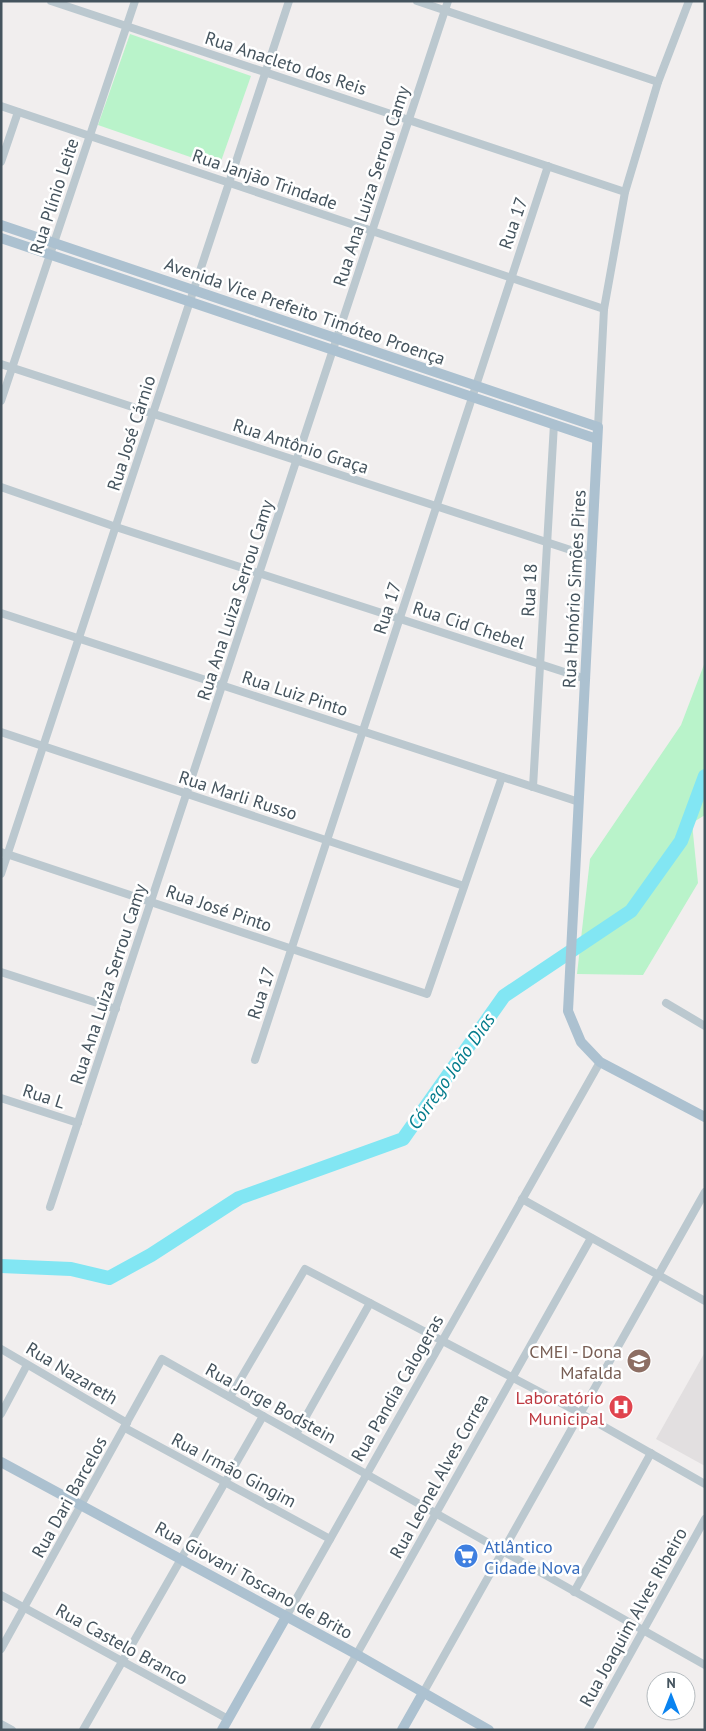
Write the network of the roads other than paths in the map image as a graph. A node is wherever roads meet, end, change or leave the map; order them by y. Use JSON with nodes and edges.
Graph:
{"nodes":[{"id":1,"x":51,"y":1,"type":"edge"},
{"id":2,"x":135,"y":1,"type":"edge"},
{"id":3,"x":289,"y":1,"type":"edge"},
{"id":4,"x":417,"y":1,"type":"edge"},
{"id":5,"x":448,"y":1,"type":"edge"},
{"id":6,"x":689,"y":1,"type":"edge"},
{"id":7,"x":445,"y":11,"type":"junction"},
{"id":8,"x":127,"y":26,"type":"junction"},
{"id":9,"x":266,"y":72,"type":"junction"},
{"id":10,"x":658,"y":82,"type":"junction"},
{"id":11,"x":1,"y":106,"type":"edge"},
{"id":12,"x":18,"y":112,"type":"junction"},
{"id":13,"x":409,"y":120,"type":"junction"},
{"id":14,"x":90,"y":136,"type":"junction"},
{"id":15,"x":1,"y":162,"type":"edge"},
{"id":16,"x":548,"y":166,"type":"junction"},
{"id":17,"x":229,"y":183,"type":"junction"},
{"id":18,"x":626,"y":192,"type":"junction"},
{"id":19,"x":1,"y":224,"type":"edge"},
{"id":20,"x":372,"y":231,"type":"junction"},
{"id":21,"x":1,"y":238,"type":"edge"},
{"id":22,"x":54,"y":242,"type":"junction"},
{"id":23,"x":50,"y":255,"type":"junction"},
{"id":24,"x":510,"y":278,"type":"junction"},
{"id":25,"x":194,"y":290,"type":"junction"},
{"id":26,"x":190,"y":302,"type":"junction"},
{"id":27,"x":604,"y":310,"type":"junction"},
{"id":28,"x":337,"y":339,"type":"junction"},
{"id":29,"x":333,"y":350,"type":"junction"},
{"id":30,"x":1,"y":364,"type":"edge"},
{"id":31,"x":12,"y":368,"type":"junction"},
{"id":32,"x":475,"y":386,"type":"junction"},
{"id":33,"x":472,"y":396,"type":"junction"},
{"id":34,"x":1,"y":401,"type":"edge"},
{"id":35,"x":153,"y":414,"type":"junction"},
{"id":36,"x":554,"y":424,"type":"junction"},
{"id":37,"x":598,"y":427,"type":"junction"},
{"id":38,"x":597,"y":439,"type":"junction"},
{"id":39,"x":297,"y":460,"type":"junction"},
{"id":40,"x":1,"y":487,"type":"edge"},
{"id":41,"x":436,"y":506,"type":"junction"},
{"id":42,"x":116,"y":527,"type":"junction"},
{"id":43,"x":546,"y":542,"type":"junction"},
{"id":44,"x":592,"y":557,"type":"junction"},
{"id":45,"x":260,"y":573,"type":"junction"},
{"id":46,"x":1,"y":612,"type":"edge"},
{"id":47,"x":399,"y":618,"type":"junction"},
{"id":48,"x":79,"y":638,"type":"junction"},
{"id":49,"x":540,"y":663,"type":"junction"},
{"id":50,"x":586,"y":680,"type":"junction"},
{"id":51,"x":223,"y":685,"type":"junction"},
{"id":52,"x":362,"y":731,"type":"junction"},
{"id":53,"x":1,"y":732,"type":"edge"},
{"id":54,"x":43,"y":746,"type":"junction"},
{"id":55,"x":502,"y":777,"type":"junction"},
{"id":56,"x":533,"y":787,"type":"junction"},
{"id":57,"x":187,"y":794,"type":"junction"},
{"id":58,"x":579,"y":802,"type":"junction"},
{"id":59,"x":327,"y":840,"type":"junction"},
{"id":60,"x":5,"y":853,"type":"edge"},
{"id":61,"x":1,"y":874,"type":"edge"},
{"id":62,"x":464,"y":886,"type":"junction"},
{"id":63,"x":151,"y":902,"type":"junction"},
{"id":64,"x":291,"y":948,"type":"junction"},
{"id":65,"x":1,"y":972,"type":"edge"},
{"id":66,"x":666,"y":1003,"type":"dead end"},
{"id":67,"x":116,"y":1009,"type":"junction"},
{"id":68,"x":705,"y":1026,"type":"edge"},
{"id":69,"x":255,"y":1060,"type":"dead end"},
{"id":70,"x":600,"y":1062,"type":"junction"},
{"id":71,"x":1,"y":1098,"type":"edge"},
{"id":72,"x":705,"y":1117,"type":"edge"},
{"id":73,"x":78,"y":1123,"type":"junction"},
{"id":74,"x":705,"y":1192,"type":"edge"},
{"id":75,"x":522,"y":1199,"type":"junction"},
{"id":76,"x":50,"y":1207,"type":"dead end"},
{"id":77,"x":591,"y":1238,"type":"junction"},
{"id":78,"x":658,"y":1275,"type":"junction"},
{"id":79,"x":705,"y":1301,"type":"edge"},
{"id":80,"x":370,"y":1303,"type":"junction"},
{"id":81,"x":442,"y":1341,"type":"junction"},
{"id":82,"x":1,"y":1349,"type":"edge"},
{"id":83,"x":162,"y":1359,"type":"joint"},
{"id":84,"x":27,"y":1365,"type":"junction"},
{"id":85,"x":512,"y":1378,"type":"junction"},
{"id":86,"x":230,"y":1397,"type":"junction"},
{"id":87,"x":580,"y":1413,"type":"junction"},
{"id":88,"x":1,"y":1414,"type":"edge"},
{"id":89,"x":263,"y":1416,"type":"junction"},
{"id":90,"x":126,"y":1426,"type":"junction"},
{"id":91,"x":296,"y":1434,"type":"junction"},
{"id":92,"x":651,"y":1453,"type":"junction"},
{"id":93,"x":1,"y":1462,"type":"edge"},
{"id":94,"x":367,"y":1474,"type":"junction"},
{"id":95,"x":225,"y":1482,"type":"junction"},
{"id":96,"x":705,"y":1484,"type":"edge"},
{"id":97,"x":82,"y":1504,"type":"junction"},
{"id":98,"x":436,"y":1514,"type":"junction"},
{"id":99,"x":705,"y":1520,"type":"edge"},
{"id":100,"x":330,"y":1539,"type":"junction"},
{"id":101,"x":502,"y":1552,"type":"junction"},
{"id":102,"x":181,"y":1558,"type":"junction"},
{"id":103,"x":574,"y":1592,"type":"junction"},
{"id":104,"x":1,"y":1596,"type":"edge"},
{"id":105,"x":24,"y":1608,"type":"junction"},
{"id":106,"x":286,"y":1617,"type":"junction"},
{"id":107,"x":643,"y":1631,"type":"junction"},
{"id":108,"x":1,"y":1648,"type":"edge"},
{"id":109,"x":356,"y":1654,"type":"junction"},
{"id":110,"x":123,"y":1660,"type":"junction"},
{"id":111,"x":705,"y":1665,"type":"edge"},
{"id":112,"x":423,"y":1693,"type":"junction"},
{"id":113,"x":228,"y":1719,"type":"junction"},
{"id":114,"x":1,"y":1724,"type":"edge"},
{"id":115,"x":12,"y":1730,"type":"edge"},
{"id":116,"x":83,"y":1730,"type":"edge"},
{"id":117,"x":222,"y":1730,"type":"edge"},
{"id":118,"x":314,"y":1730,"type":"edge"},
{"id":119,"x":402,"y":1730,"type":"edge"},
{"id":120,"x":489,"y":1730,"type":"edge"},
{"id":121,"x":588,"y":1730,"type":"edge"}],
"edges":[{"from":1,"to":8,"type":"street","name":"Rua Anacleto dos Reis"},
{"from":2,"to":8,"type":"street","name":"Rua Plínio Leite"},
{"from":3,"to":9,"type":"street","name":"Rua José Cárnio"},
{"from":4,"to":7,"type":"street"},
{"from":5,"to":7,"type":"street","name":"Rua Ana Luiza Serrou Camy"},
{"from":6,"to":10,"type":"street","name":"Rua Honório Simões Pires"},
{"from":7,"to":10,"type":"street"},
{"from":7,"to":13,"type":"street","name":"Rua Ana Luiza Serrou Camy"},
{"from":8,"to":9,"type":"street","name":"Rua Anacleto dos Reis"},
{"from":8,"to":14,"type":"street","name":"Rua Plínio Leite"},
{"from":9,"to":13,"type":"street","name":"Rua Anacleto dos Reis"},
{"from":9,"to":17,"type":"street","name":"Rua José Cárnio"},
{"from":10,"to":18,"type":"street","name":"Rua Honório Simões Pires"},
{"from":11,"to":12,"type":"street","name":"Rua Janjão Trindade"},
{"from":12,"to":14,"type":"street","name":"Rua Janjão Trindade"},
{"from":12,"to":15,"type":"street"},
{"from":13,"to":16,"type":"street","name":"Rua Anacleto dos Reis"},
{"from":13,"to":20,"type":"street","name":"Rua Ana Luiza Serrou Camy"},
{"from":14,"to":17,"type":"street","name":"Rua Janjão Trindade"},
{"from":14,"to":22,"type":"street","name":"Rua Plínio Leite"},
{"from":16,"to":18,"type":"street","name":"Rua Anacleto dos Reis"},
{"from":16,"to":24,"type":"street","name":"Rua 17"},
{"from":17,"to":20,"type":"street","name":"Rua Janjão Trindade"},
{"from":17,"to":25,"type":"street","name":"Rua José Cárnio"},
{"from":18,"to":27,"type":"street","name":"Rua Honório Simões Pires"},
{"from":19,"to":22,"type":"main road","name":"Avenida Vice Prefeito Timóteo Proença"},
{"from":20,"to":24,"type":"street","name":"Rua Janjão Trindade"},
{"from":20,"to":28,"type":"street","name":"Rua Ana Luiza Serrou Camy"},
{"from":21,"to":23,"type":"main road","name":"Avenida Vice Prefeito Timóteo Proença"},
{"from":22,"to":23,"type":"street","name":"Rua Plínio Leite"},
{"from":22,"to":25,"type":"main road","name":"Avenida Vice Prefeito Timóteo Proença"},
{"from":23,"to":26,"type":"main road","name":"Avenida Vice Prefeito Timóteo Proença"},
{"from":23,"to":31,"type":"street","name":"Rua Plínio Leite"},
{"from":24,"to":27,"type":"street","name":"Rua Janjão Trindade"},
{"from":24,"to":32,"type":"street","name":"Rua 17"},
{"from":25,"to":26,"type":"street","name":"Rua José Cárnio"},
{"from":25,"to":28,"type":"main road","name":"Avenida Vice Prefeito Timóteo Proença"},
{"from":26,"to":29,"type":"main road","name":"Avenida Vice Prefeito Timóteo Proença"},
{"from":26,"to":35,"type":"street","name":"Rua José Cárnio"},
{"from":27,"to":37,"type":"street","name":"Rua Honório Simões Pires"},
{"from":28,"to":29,"type":"street","name":"Rua Ana Luiza Serrou Camy"},
{"from":28,"to":32,"type":"main road","name":"Avenida Vice Prefeito Timóteo Proença"},
{"from":29,"to":33,"type":"main road","name":"Avenida Vice Prefeito Timóteo Proença"},
{"from":29,"to":39,"type":"street","name":"Rua Ana Luiza Serrou Camy"},
{"from":30,"to":31,"type":"street","name":"Rua Antônio Graça"},
{"from":31,"to":34,"type":"street","name":"Rua Plínio Leite"},
{"from":31,"to":35,"type":"street","name":"Rua Antônio Graça"},
{"from":32,"to":33,"type":"street","name":"Rua 17"},
{"from":32,"to":37,"type":"main road","name":"Avenida Vice Prefeito Timóteo Proença"},
{"from":33,"to":36,"type":"main road","name":"Avenida Vice Prefeito Timóteo Proença"},
{"from":33,"to":41,"type":"street","name":"Rua 17"},
{"from":35,"to":39,"type":"street","name":"Rua Antônio Graça"},
{"from":35,"to":42,"type":"street","name":"Rua José Cárnio"},
{"from":36,"to":38,"type":"main road","name":"Avenida Vice Prefeito Timóteo Proença"},
{"from":36,"to":43,"type":"street","name":"Rua 18"},
{"from":37,"to":38,"type":"main road","name":"Rua Honório Simões Pires"},
{"from":38,"to":44,"type":"main road","name":"Rua Honório Simões Pires"},
{"from":39,"to":41,"type":"street","name":"Rua Antônio Graça"},
{"from":39,"to":45,"type":"street","name":"Rua Ana Luiza Serrou Camy"},
{"from":40,"to":42,"type":"street","name":"Rua Cid Chebel"},
{"from":41,"to":43,"type":"street","name":"Rua Antônio Graça"},
{"from":41,"to":47,"type":"street","name":"Rua 17"},
{"from":42,"to":45,"type":"street","name":"Rua Cid Chebel"},
{"from":42,"to":48,"type":"street","name":"Rua José Cárnio"},
{"from":43,"to":44,"type":"street","name":"Rua Antônio Graça"},
{"from":43,"to":49,"type":"street","name":"Rua 18"},
{"from":44,"to":50,"type":"main road","name":"Rua Honório Simões Pires"},
{"from":45,"to":47,"type":"street","name":"Rua Cid Chebel"},
{"from":45,"to":51,"type":"street","name":"Rua Ana Luiza Serrou Camy"},
{"from":46,"to":48,"type":"street","name":"Rua Luiz Pinto"},
{"from":47,"to":49,"type":"street","name":"Rua Cid Chebel"},
{"from":47,"to":52,"type":"street","name":"Rua 17"},
{"from":48,"to":51,"type":"street","name":"Rua Luiz Pinto"},
{"from":48,"to":54,"type":"street","name":"Rua José Cárnio"},
{"from":49,"to":50,"type":"street","name":"Rua Cid Chebel"},
{"from":49,"to":56,"type":"street","name":"Rua 18"},
{"from":50,"to":58,"type":"main road","name":"Rua Honório Simões Pires"},
{"from":51,"to":52,"type":"street","name":"Rua Luiz Pinto"},
{"from":51,"to":57,"type":"street","name":"Rua Ana Luiza Serrou Camy"},
{"from":52,"to":55,"type":"street","name":"Rua Luiz Pinto"},
{"from":52,"to":59,"type":"street","name":"Rua 17"},
{"from":53,"to":54,"type":"street","name":"Rua Marli Russo"},
{"from":54,"to":57,"type":"street","name":"Rua Marli Russo"},
{"from":54,"to":60,"type":"street","name":"Rua José Cárnio"},
{"from":55,"to":56,"type":"street","name":"Rua Luiz Pinto"},
{"from":55,"to":62,"type":"street"},
{"from":56,"to":58,"type":"street","name":"Rua Luiz Pinto"},
{"from":57,"to":59,"type":"street","name":"Rua Marli Russo"},
{"from":57,"to":63,"type":"street","name":"Rua Ana Luiza Serrou Camy"},
{"from":58,"to":70,"type":"main road","name":"Rua Honório Simões Pires"},
{"from":59,"to":62,"type":"street","name":"Rua Marli Russo"},
{"from":59,"to":64,"type":"street","name":"Rua 17"},
{"from":60,"to":61,"type":"street","name":"Rua José Cárnio"},
{"from":60,"to":63,"type":"street","name":"Rua José Pinto"},
{"from":62,"to":64,"type":"street","name":"Rua José Pinto"},
{"from":63,"to":64,"type":"street","name":"Rua José Pinto"},
{"from":63,"to":67,"type":"street","name":"Rua Ana Luiza Serrou Camy"},
{"from":64,"to":69,"type":"street","name":"Rua 17"},
{"from":65,"to":67,"type":"street"},
{"from":66,"to":68,"type":"street"},
{"from":67,"to":73,"type":"street","name":"Rua Ana Luiza Serrou Camy"},
{"from":70,"to":72,"type":"main road","name":"Rua Honório Simões Pires"},
{"from":70,"to":75,"type":"street","name":"Rua Pandia Calogeras"},
{"from":71,"to":73,"type":"street","name":"Rua L"},
{"from":73,"to":76,"type":"street","name":"Rua Ana Luiza Serrou Camy"},
{"from":74,"to":78,"type":"street"},
{"from":75,"to":77,"type":"street"},
{"from":75,"to":81,"type":"street","name":"Rua Pandia Calogeras"},
{"from":77,"to":78,"type":"street"},
{"from":77,"to":85,"type":"street","name":"Rua Leonel Alves Correa"},
{"from":78,"to":79,"type":"street"},
{"from":78,"to":87,"type":"street"},
{"from":80,"to":81,"type":"street"},
{"from":80,"to":86,"type":"street"},
{"from":80,"to":91,"type":"street"},
{"from":81,"to":85,"type":"street"},
{"from":81,"to":94,"type":"street","name":"Rua Pandia Calogeras"},
{"from":82,"to":84,"type":"street","name":"Rua Nazareth"},
{"from":83,"to":86,"type":"street","name":"Rua Jorge Bodstein"},
{"from":83,"to":90,"type":"street","name":"Rua Dari Barcelos"},
{"from":84,"to":88,"type":"street"},
{"from":84,"to":90,"type":"street","name":"Rua Nazareth"},
{"from":85,"to":87,"type":"street"},
{"from":85,"to":98,"type":"street","name":"Rua Leonel Alves Correa"},
{"from":86,"to":89,"type":"street","name":"Rua Jorge Bodstein"},
{"from":87,"to":92,"type":"street"},
{"from":87,"to":101,"type":"street"},
{"from":89,"to":91,"type":"street","name":"Rua Jorge Bodstein"},
{"from":89,"to":95,"type":"street"},
{"from":90,"to":95,"type":"street","name":"Rua Irmão Gingim"},
{"from":90,"to":97,"type":"street","name":"Rua Dari Barcelos"},
{"from":91,"to":94,"type":"street","name":"Rua Jorge Bodstein"},
{"from":92,"to":96,"type":"street"},
{"from":92,"to":103,"type":"street"},
{"from":93,"to":97,"type":"main road","name":"Rua Giovani Toscano de Brito"},
{"from":94,"to":98,"type":"street","name":"Rua Jorge Bodstein"},
{"from":94,"to":100,"type":"street","name":"Rua Pandia Calogeras"},
{"from":95,"to":100,"type":"street","name":"Rua Irmão Gingim"},
{"from":95,"to":102,"type":"street"},
{"from":97,"to":102,"type":"main road","name":"Rua Giovani Toscano de Brito"},
{"from":97,"to":105,"type":"street","name":"Rua Dari Barcelos"},
{"from":98,"to":101,"type":"street","name":"Rua Jorge Bodstein"},
{"from":98,"to":109,"type":"street","name":"Rua Leonel Alves Correa"},
{"from":99,"to":107,"type":"street","name":"Rua Joaquim Alves Ribeiro"},
{"from":100,"to":106,"type":"street","name":"Rua Pandia Calogeras"},
{"from":101,"to":103,"type":"street","name":"Rua Jorge Bodstein"},
{"from":101,"to":112,"type":"street"},
{"from":102,"to":106,"type":"main road","name":"Rua Giovani Toscano de Brito"},
{"from":102,"to":110,"type":"street"},
{"from":103,"to":107,"type":"street","name":"Rua Jorge Bodstein"},
{"from":104,"to":105,"type":"street","name":"Rua Castelo Branco"},
{"from":105,"to":108,"type":"street","name":"Rua Dari Barcelos"},
{"from":105,"to":110,"type":"street","name":"Rua Castelo Branco"},
{"from":106,"to":109,"type":"main road","name":"Rua Giovani Toscano de Brito"},
{"from":106,"to":113,"type":"main road","name":"Rua Pandia Calogeras"},
{"from":107,"to":111,"type":"street","name":"Rua Jorge Bodstein"},
{"from":107,"to":121,"type":"street","name":"Rua Joaquim Alves Ribeiro"},
{"from":109,"to":112,"type":"main road","name":"Rua Giovani Toscano de Brito"},
{"from":109,"to":118,"type":"street","name":"Rua Leonel Alves Correa"},
{"from":110,"to":113,"type":"street","name":"Rua Castelo Branco"},
{"from":110,"to":116,"type":"street"},
{"from":112,"to":119,"type":"main road"},
{"from":112,"to":120,"type":"main road","name":"Rua Giovani Toscano de Brito"},
{"from":113,"to":117,"type":"main road","name":"Rua Pandia Calogeras"},
{"from":114,"to":115,"type":"street"}]}
